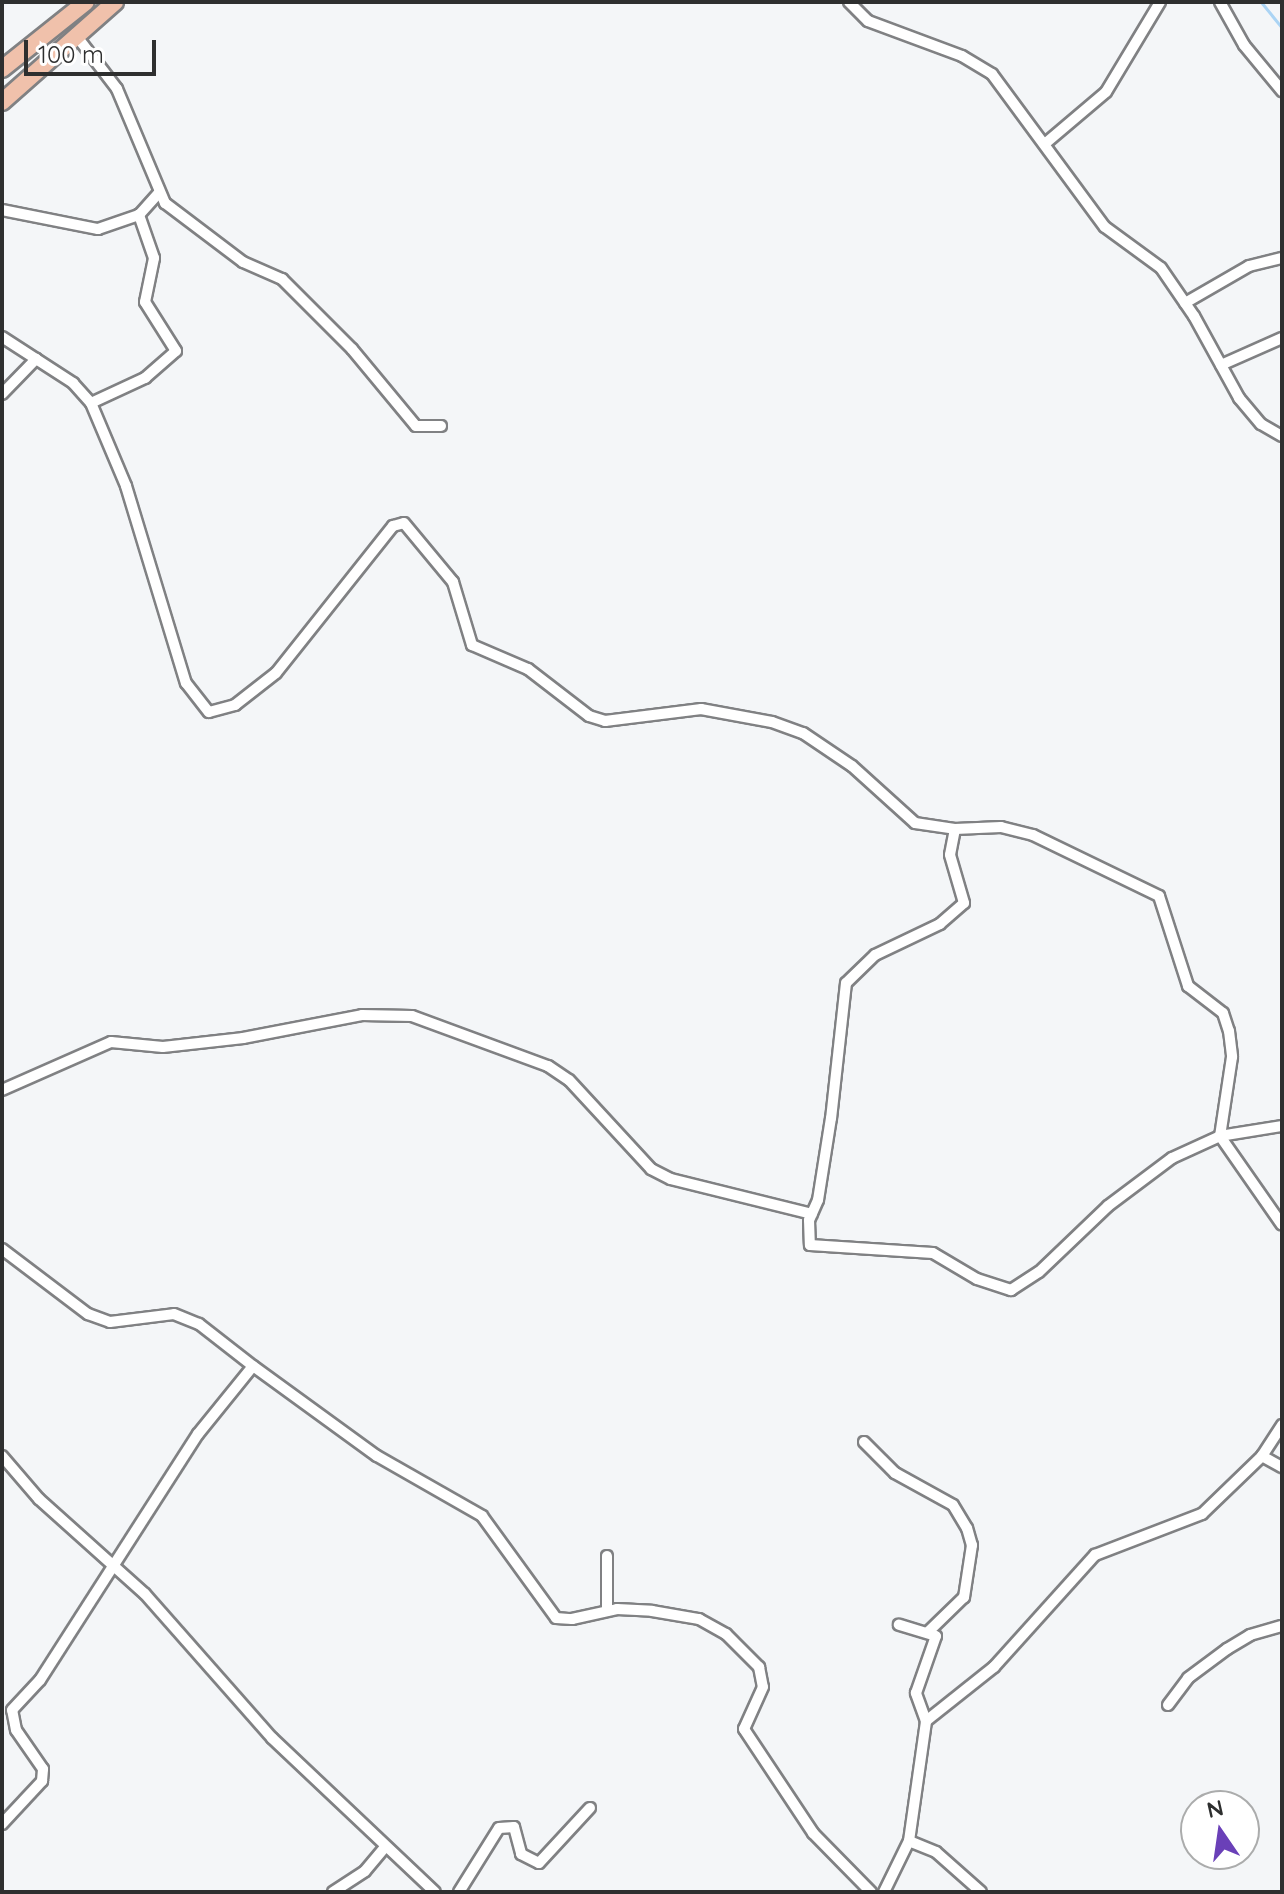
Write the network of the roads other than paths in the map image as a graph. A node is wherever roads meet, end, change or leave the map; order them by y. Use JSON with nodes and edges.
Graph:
{"nodes":[{"id":1,"x":86,"y":2,"type":"edge"},
{"id":2,"x":115,"y":2,"type":"edge"},
{"id":3,"x":849,"y":2,"type":"edge"},
{"id":4,"x":1160,"y":2,"type":"edge"},
{"id":5,"x":1220,"y":2,"type":"edge"},
{"id":6,"x":75,"y":34,"type":"junction"},
{"id":7,"x":2,"y":69,"type":"edge"},
{"id":8,"x":1282,"y":91,"type":"edge"},
{"id":9,"x":2,"y":102,"type":"edge"},
{"id":10,"x":1047,"y":142,"type":"junction"},
{"id":11,"x":159,"y":193,"type":"junction"},
{"id":12,"x":2,"y":210,"type":"edge"},
{"id":13,"x":139,"y":215,"type":"junction"},
{"id":14,"x":1282,"y":258,"type":"edge"},
{"id":15,"x":1185,"y":303,"type":"junction"},
{"id":16,"x":2,"y":337,"type":"edge"},
{"id":17,"x":1282,"y":338,"type":"edge"},
{"id":18,"x":36,"y":359,"type":"junction"},
{"id":19,"x":1221,"y":365,"type":"junction"},
{"id":20,"x":2,"y":394,"type":"edge"},
{"id":21,"x":91,"y":403,"type":"junction"},
{"id":22,"x":441,"y":426,"type":"dead end"},
{"id":23,"x":1282,"y":436,"type":"edge"},
{"id":24,"x":955,"y":829,"type":"junction"},
{"id":25,"x":2,"y":1090,"type":"edge"},
{"id":26,"x":1282,"y":1126,"type":"edge"},
{"id":27,"x":1220,"y":1136,"type":"junction"},
{"id":28,"x":812,"y":1214,"type":"junction"},
{"id":29,"x":1282,"y":1225,"type":"edge"},
{"id":30,"x":2,"y":1249,"type":"edge"},
{"id":31,"x":253,"y":1366,"type":"junction"},
{"id":32,"x":1282,"y":1425,"type":"edge"},
{"id":33,"x":864,"y":1442,"type":"dead end"},
{"id":34,"x":2,"y":1456,"type":"edge"},
{"id":35,"x":1262,"y":1456,"type":"junction"},
{"id":36,"x":1282,"y":1467,"type":"edge"},
{"id":37,"x":607,"y":1556,"type":"dead end"},
{"id":38,"x":115,"y":1564,"type":"junction"},
{"id":39,"x":607,"y":1611,"type":"junction"},
{"id":40,"x":899,"y":1625,"type":"dead end"},
{"id":41,"x":1282,"y":1626,"type":"edge"},
{"id":42,"x":928,"y":1632,"type":"junction"},
{"id":43,"x":1168,"y":1705,"type":"dead end"},
{"id":44,"x":926,"y":1721,"type":"junction"},
{"id":45,"x":590,"y":1808,"type":"dead end"},
{"id":46,"x":2,"y":1824,"type":"edge"},
{"id":47,"x":909,"y":1841,"type":"junction"},
{"id":48,"x":384,"y":1848,"type":"junction"},
{"id":49,"x":333,"y":1892,"type":"edge"},
{"id":50,"x":435,"y":1892,"type":"edge"},
{"id":51,"x":459,"y":1892,"type":"edge"},
{"id":52,"x":871,"y":1892,"type":"edge"},
{"id":53,"x":884,"y":1892,"type":"edge"},
{"id":54,"x":981,"y":1892,"type":"edge"}],
"edges":[{"from":1,"to":7,"type":"highway"},
{"from":2,"to":6,"type":"highway"},
{"from":3,"to":10,"type":"street"},
{"from":4,"to":10,"type":"street"},
{"from":5,"to":8,"type":"street"},
{"from":6,"to":9,"type":"highway"},
{"from":6,"to":11,"type":"street"},
{"from":10,"to":15,"type":"street"},
{"from":11,"to":13,"type":"street"},
{"from":11,"to":22,"type":"street"},
{"from":12,"to":13,"type":"street"},
{"from":13,"to":21,"type":"street"},
{"from":14,"to":15,"type":"street"},
{"from":15,"to":19,"type":"street"},
{"from":16,"to":18,"type":"street"},
{"from":17,"to":19,"type":"street"},
{"from":18,"to":20,"type":"street"},
{"from":18,"to":21,"type":"street"},
{"from":19,"to":23,"type":"street"},
{"from":21,"to":24,"type":"street"},
{"from":24,"to":27,"type":"street"},
{"from":24,"to":28,"type":"street"},
{"from":25,"to":28,"type":"street"},
{"from":26,"to":27,"type":"street"},
{"from":27,"to":28,"type":"street"},
{"from":27,"to":29,"type":"street"},
{"from":30,"to":31,"type":"street"},
{"from":31,"to":38,"type":"street"},
{"from":31,"to":39,"type":"street"},
{"from":32,"to":35,"type":"street"},
{"from":33,"to":42,"type":"street"},
{"from":34,"to":38,"type":"street"},
{"from":35,"to":36,"type":"street"},
{"from":35,"to":44,"type":"street"},
{"from":37,"to":39,"type":"street"},
{"from":38,"to":46,"type":"street"},
{"from":38,"to":48,"type":"street"},
{"from":39,"to":52,"type":"street"},
{"from":40,"to":42,"type":"street"},
{"from":41,"to":43,"type":"street"},
{"from":42,"to":44,"type":"street"},
{"from":44,"to":47,"type":"street"},
{"from":45,"to":51,"type":"street"},
{"from":47,"to":53,"type":"street"},
{"from":47,"to":54,"type":"street"},
{"from":48,"to":49,"type":"street"},
{"from":48,"to":50,"type":"street"}]}
